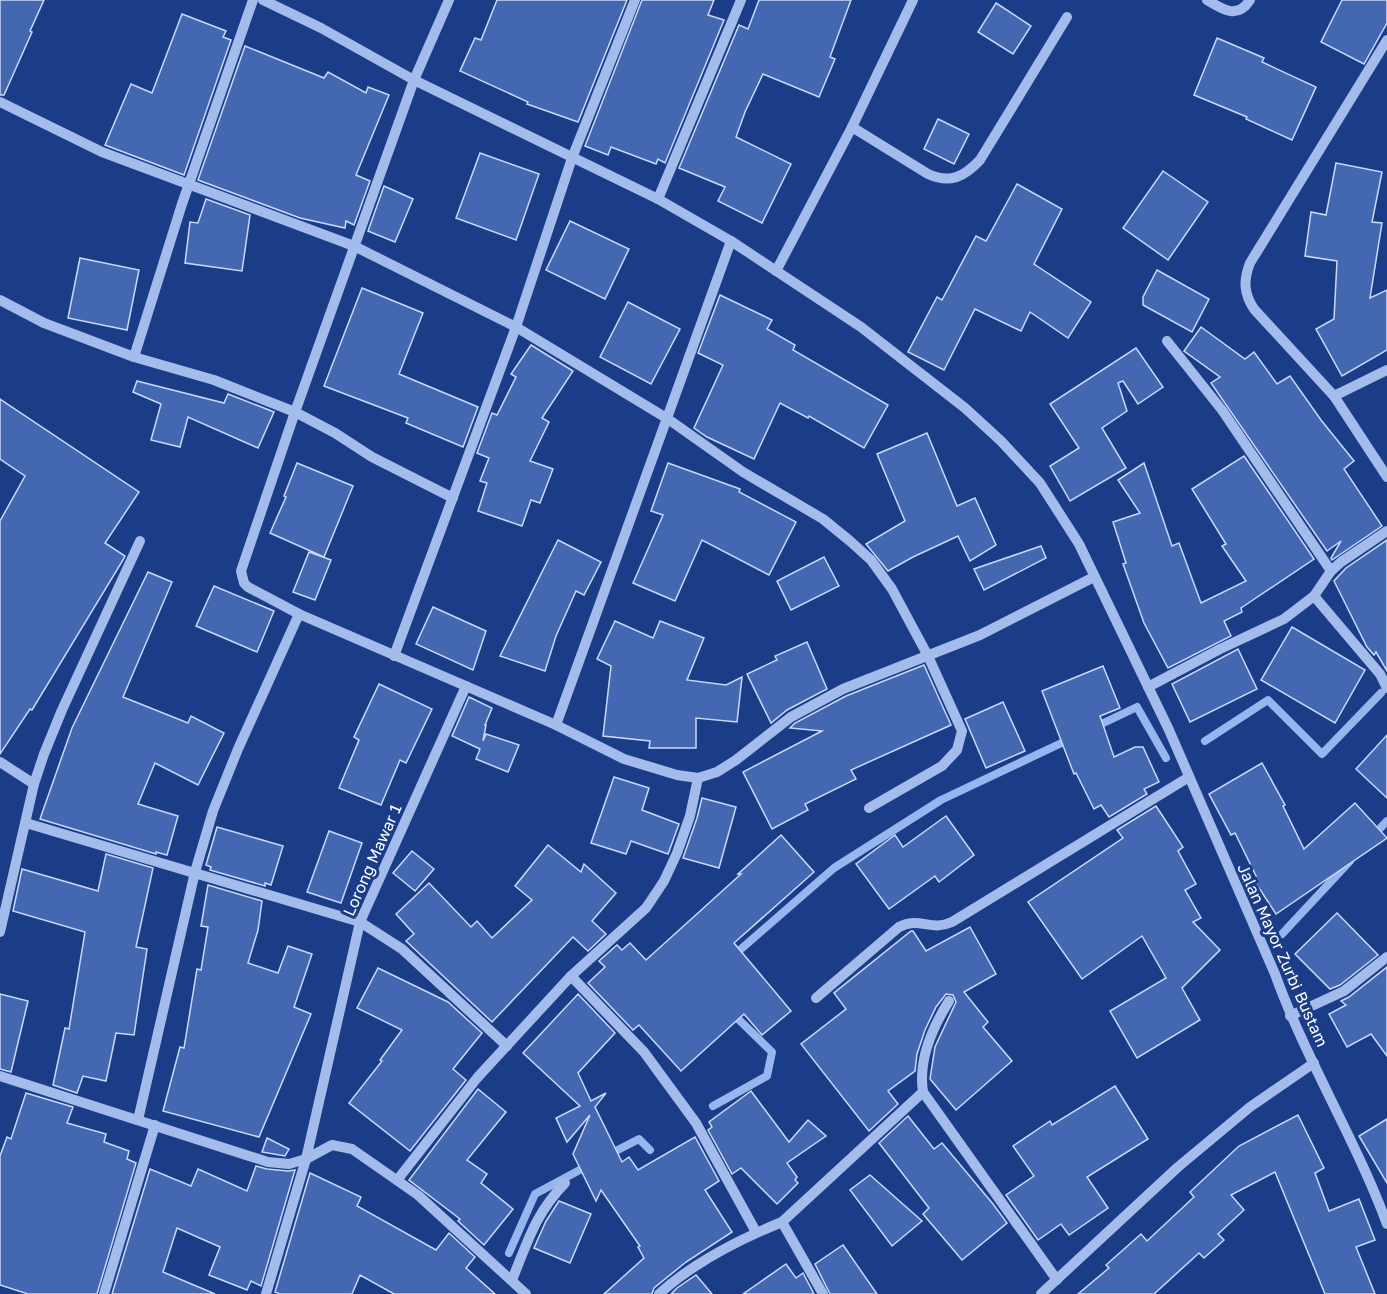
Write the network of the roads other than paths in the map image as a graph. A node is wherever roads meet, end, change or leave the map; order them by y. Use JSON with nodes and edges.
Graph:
{"nodes":[{"id":1,"x":254,"y":0,"type":"edge"},
{"id":2,"x":263,"y":0,"type":"edge"},
{"id":3,"x":449,"y":0,"type":"edge"},
{"id":4,"x":634,"y":0,"type":"edge"},
{"id":5,"x":741,"y":0,"type":"edge"},
{"id":6,"x":913,"y":0,"type":"edge"},
{"id":7,"x":1207,"y":0,"type":"edge"},
{"id":8,"x":1250,"y":0,"type":"edge"},
{"id":9,"x":1067,"y":17,"type":"dead end"},
{"id":10,"x":1387,"y":40,"type":"edge"},
{"id":11,"x":414,"y":80,"type":"junction"},
{"id":12,"x":0,"y":102,"type":"edge"},
{"id":13,"x":852,"y":127,"type":"junction"},
{"id":14,"x":572,"y":158,"type":"junction"},
{"id":15,"x":190,"y":186,"type":"junction"},
{"id":16,"x":657,"y":199,"type":"junction"},
{"id":17,"x":731,"y":241,"type":"junction"},
{"id":18,"x":354,"y":246,"type":"junction"},
{"id":19,"x":776,"y":271,"type":"junction"},
{"id":20,"x":0,"y":300,"type":"edge"},
{"id":21,"x":516,"y":327,"type":"junction"},
{"id":22,"x":1167,"y":341,"type":"dead end"},
{"id":23,"x":135,"y":357,"type":"junction"},
{"id":24,"x":1387,"y":370,"type":"edge"},
{"id":25,"x":1334,"y":396,"type":"junction"},
{"id":26,"x":295,"y":412,"type":"junction"},
{"id":27,"x":668,"y":419,"type":"junction"},
{"id":28,"x":1387,"y":477,"type":"edge"},
{"id":29,"x":453,"y":498,"type":"junction"},
{"id":30,"x":1387,"y":531,"type":"edge"},
{"id":31,"x":140,"y":542,"type":"dead end"},
{"id":32,"x":1331,"y":571,"type":"junction"},
{"id":33,"x":1094,"y":577,"type":"junction"},
{"id":34,"x":1314,"y":596,"type":"junction"},
{"id":35,"x":298,"y":614,"type":"junction"},
{"id":36,"x":394,"y":656,"type":"junction"},
{"id":37,"x":928,"y":656,"type":"junction"},
{"id":38,"x":466,"y":686,"type":"junction"},
{"id":39,"x":1148,"y":687,"type":"junction"},
{"id":40,"x":1387,"y":688,"type":"edge"},
{"id":41,"x":556,"y":725,"type":"junction"},
{"id":42,"x":0,"y":762,"type":"edge"},
{"id":43,"x":1189,"y":777,"type":"junction"},
{"id":44,"x":699,"y":778,"type":"junction"},
{"id":45,"x":34,"y":784,"type":"junction"},
{"id":46,"x":869,"y":808,"type":"dead end"},
{"id":47,"x":26,"y":823,"type":"junction"},
{"id":48,"x":195,"y":872,"type":"junction"},
{"id":49,"x":360,"y":922,"type":"junction"},
{"id":50,"x":0,"y":932,"type":"edge"},
{"id":51,"x":1387,"y":957,"type":"edge"},
{"id":52,"x":571,"y":976,"type":"junction"},
{"id":53,"x":816,"y":998,"type":"dead end"},
{"id":54,"x":949,"y":1001,"type":"dead end"},
{"id":55,"x":1290,"y":1016,"type":"junction"},
{"id":56,"x":507,"y":1046,"type":"junction"},
{"id":57,"x":1314,"y":1063,"type":"junction"},
{"id":58,"x":0,"y":1076,"type":"edge"},
{"id":59,"x":923,"y":1092,"type":"junction"},
{"id":60,"x":138,"y":1120,"type":"junction"},
{"id":61,"x":155,"y":1125,"type":"junction"},
{"id":62,"x":306,"y":1159,"type":"junction"},
{"id":63,"x":398,"y":1179,"type":"junction"},
{"id":64,"x":565,"y":1183,"type":"dead end"},
{"id":65,"x":1385,"y":1209,"type":"edge"},
{"id":66,"x":782,"y":1222,"type":"junction"},
{"id":67,"x":1387,"y":1224,"type":"edge"},
{"id":68,"x":756,"y":1232,"type":"junction"},
{"id":69,"x":512,"y":1280,"type":"junction"},
{"id":70,"x":1057,"y":1280,"type":"junction"},
{"id":71,"x":104,"y":1294,"type":"edge"},
{"id":72,"x":266,"y":1294,"type":"edge"},
{"id":73,"x":526,"y":1294,"type":"edge"},
{"id":74,"x":659,"y":1294,"type":"edge"},
{"id":75,"x":824,"y":1294,"type":"edge"},
{"id":76,"x":1041,"y":1294,"type":"edge"}],
"edges":[{"from":1,"to":15,"type":"street"},
{"from":2,"to":11,"type":"street","name":"Jalan Mayor Zurbi Bustam"},
{"from":3,"to":11,"type":"street"},
{"from":4,"to":14,"type":"street"},
{"from":5,"to":16,"type":"street"},
{"from":6,"to":13,"type":"street"},
{"from":7,"to":8,"type":"street"},
{"from":9,"to":13,"type":"street"},
{"from":10,"to":25,"type":"street"},
{"from":11,"to":14,"type":"street","name":"Jalan Mayor Zurbi Bustam"},
{"from":11,"to":18,"type":"street"},
{"from":12,"to":15,"type":"street"},
{"from":13,"to":19,"type":"street"},
{"from":14,"to":16,"type":"street","name":"Jalan Mayor Zurbi Bustam"},
{"from":14,"to":21,"type":"street"},
{"from":15,"to":18,"type":"street"},
{"from":15,"to":23,"type":"street"},
{"from":16,"to":17,"type":"street","name":"Jalan Mayor Zurbi Bustam"},
{"from":17,"to":19,"type":"street","name":"Jalan Mayor Zurbi Bustam"},
{"from":17,"to":27,"type":"street"},
{"from":18,"to":21,"type":"street"},
{"from":18,"to":26,"type":"street"},
{"from":19,"to":33,"type":"street","name":"Jalan Mayor Zurbi Bustam"},
{"from":20,"to":23,"type":"street"},
{"from":21,"to":27,"type":"street"},
{"from":21,"to":29,"type":"street"},
{"from":22,"to":32,"type":"street"},
{"from":23,"to":26,"type":"street"},
{"from":24,"to":25,"type":"street"},
{"from":25,"to":28,"type":"street"},
{"from":26,"to":29,"type":"street"},
{"from":26,"to":35,"type":"street"},
{"from":27,"to":37,"type":"street"},
{"from":27,"to":41,"type":"street"},
{"from":29,"to":36,"type":"street"},
{"from":30,"to":32,"type":"street"},
{"from":31,"to":45,"type":"street"},
{"from":32,"to":34,"type":"street"},
{"from":33,"to":37,"type":"street"},
{"from":33,"to":39,"type":"street","name":"Jalan Mayor Zurbi Bustam"},
{"from":34,"to":39,"type":"street"},
{"from":34,"to":40,"type":"street"},
{"from":35,"to":36,"type":"street"},
{"from":35,"to":48,"type":"street"},
{"from":36,"to":38,"type":"street"},
{"from":37,"to":44,"type":"street"},
{"from":37,"to":46,"type":"street"},
{"from":38,"to":41,"type":"street"},
{"from":38,"to":49,"type":"street","name":"Lorong Mawar 1"},
{"from":39,"to":43,"type":"street","name":"Jalan Mayor Zurbi Bustam"},
{"from":41,"to":44,"type":"street"},
{"from":42,"to":45,"type":"street"},
{"from":43,"to":53,"type":"street"},
{"from":43,"to":55,"type":"street","name":"Jalan Mayor Zurbi Bustam"},
{"from":44,"to":52,"type":"street"},
{"from":45,"to":47,"type":"street"},
{"from":47,"to":48,"type":"street"},
{"from":47,"to":50,"type":"street"},
{"from":48,"to":49,"type":"street"},
{"from":48,"to":60,"type":"street"},
{"from":49,"to":56,"type":"street"},
{"from":49,"to":62,"type":"street","name":"Lorong Mawar 1"},
{"from":51,"to":55,"type":"street"},
{"from":52,"to":56,"type":"street"},
{"from":52,"to":68,"type":"street"},
{"from":54,"to":59,"type":"street"},
{"from":55,"to":57,"type":"street","name":"Jalan Mayor Zurbi Bustam"},
{"from":56,"to":63,"type":"street"},
{"from":57,"to":65,"type":"street","name":"Jalan Mayor Zurbi Bustam"},
{"from":57,"to":70,"type":"street"},
{"from":58,"to":60,"type":"street"},
{"from":59,"to":66,"type":"street"},
{"from":59,"to":70,"type":"street"},
{"from":60,"to":61,"type":"street"},
{"from":61,"to":62,"type":"street"},
{"from":61,"to":71,"type":"street"},
{"from":62,"to":63,"type":"street"},
{"from":62,"to":72,"type":"street","name":"Lorong Mawar 1"},
{"from":63,"to":69,"type":"street"},
{"from":64,"to":69,"type":"street"},
{"from":65,"to":67,"type":"street","name":"Jalan Mayor Zurbi Bustam"},
{"from":66,"to":68,"type":"street"},
{"from":66,"to":75,"type":"street"},
{"from":68,"to":74,"type":"street"},
{"from":69,"to":73,"type":"street"},
{"from":70,"to":76,"type":"street"}]}
